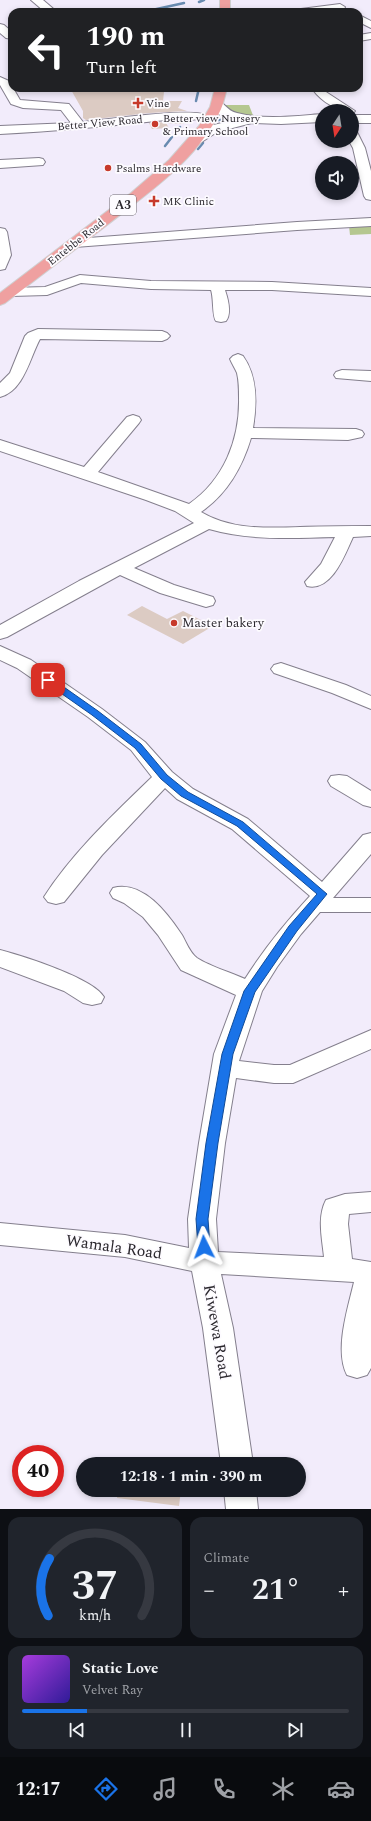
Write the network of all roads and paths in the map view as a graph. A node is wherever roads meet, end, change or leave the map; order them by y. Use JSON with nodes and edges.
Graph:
{"nodes":[{"id":1,"x":36,"y":0,"type":"edge"},
{"id":2,"x":331,"y":0,"type":"edge"},
{"id":3,"x":47,"y":8,"type":"edge"},
{"id":4,"x":343,"y":8,"type":"edge"},
{"id":5,"x":0,"y":27,"type":"edge"},
{"id":6,"x":7,"y":36,"type":"edge"},
{"id":7,"x":0,"y":80,"type":"edge"},
{"id":8,"x":8,"y":89,"type":"edge"},
{"id":9,"x":10,"y":92,"type":"edge"},
{"id":10,"x":206,"y":92,"type":"edge"},
{"id":11,"x":220,"y":92,"type":"edge"},
{"id":12,"x":320,"y":92,"type":"edge"},
{"id":13,"x":216,"y":104,"type":"junction"},
{"id":14,"x":338,"y":104,"type":"edge"},
{"id":15,"x":200,"y":116,"type":"junction"},
{"id":16,"x":315,"y":118,"type":"edge"},
{"id":17,"x":256,"y":120,"type":"junction"},
{"id":18,"x":80,"y":126,"type":"junction"},
{"id":19,"x":0,"y":130,"type":"edge"},
{"id":20,"x":193,"y":142,"type":"junction"},
{"id":21,"x":358,"y":148,"type":"edge"},
{"id":22,"x":366,"y":158,"type":"edge"},
{"id":23,"x":39,"y":162,"type":"dead end"},
{"id":24,"x":0,"y":164,"type":"edge"},
{"id":25,"x":371,"y":196,"type":"edge"},
{"id":26,"x":371,"y":222,"type":"edge"},
{"id":27,"x":0,"y":232,"type":"edge"},
{"id":28,"x":75,"y":243,"type":"junction"},
{"id":29,"x":0,"y":266,"type":"edge"},
{"id":30,"x":217,"y":286,"type":"junction"},
{"id":31,"x":371,"y":292,"type":"edge"},
{"id":32,"x":4,"y":293,"type":"edge"},
{"id":33,"x":221,"y":318,"type":"dead end"},
{"id":34,"x":162,"y":336,"type":"dead end"},
{"id":35,"x":238,"y":359,"type":"dead end"},
{"id":36,"x":342,"y":375,"type":"dead end"},
{"id":37,"x":371,"y":376,"type":"edge"},
{"id":38,"x":0,"y":392,"type":"edge"},
{"id":39,"x":133,"y":420,"type":"dead end"},
{"id":40,"x":243,"y":433,"type":"junction"},
{"id":41,"x":356,"y":434,"type":"dead end"},
{"id":42,"x":0,"y":445,"type":"edge"},
{"id":43,"x":87,"y":474,"type":"junction"},
{"id":44,"x":190,"y":512,"type":"junction"},
{"id":45,"x":207,"y":523,"type":"junction"},
{"id":46,"x":347,"y":531,"type":"junction"},
{"id":47,"x":371,"y":531,"type":"edge"},
{"id":48,"x":119,"y":568,"type":"junction"},
{"id":49,"x":314,"y":582,"type":"dead end"},
{"id":50,"x":206,"y":601,"type":"dead end"},
{"id":51,"x":0,"y":633,"type":"edge"},
{"id":52,"x":0,"y":652,"type":"edge"},
{"id":53,"x":281,"y":669,"type":"dead end"},
{"id":54,"x":371,"y":703,"type":"edge"},
{"id":55,"x":164,"y":777,"type":"junction"},
{"id":56,"x":339,"y":781,"type":"dead end"},
{"id":57,"x":371,"y":800,"type":"edge"},
{"id":58,"x":371,"y":840,"type":"edge"},
{"id":59,"x":121,"y":893,"type":"dead end"},
{"id":60,"x":56,"y":897,"type":"dead end"},
{"id":61,"x":323,"y":902,"type":"junction"},
{"id":62,"x":371,"y":906,"type":"edge"},
{"id":63,"x":371,"y":918,"type":"edge"},
{"id":64,"x":0,"y":958,"type":"edge"},
{"id":65,"x":250,"y":991,"type":"junction"},
{"id":66,"x":92,"y":996,"type":"dead end"},
{"id":67,"x":371,"y":1039,"type":"edge"},
{"id":68,"x":225,"y":1068,"type":"junction"},
{"id":69,"x":371,"y":1202,"type":"edge"},
{"id":70,"x":0,"y":1234,"type":"edge"},
{"id":71,"x":204,"y":1262,"type":"junction"},
{"id":72,"x":339,"y":1269,"type":"junction"},
{"id":73,"x":371,"y":1273,"type":"edge"},
{"id":74,"x":357,"y":1366,"type":"dead end"},
{"id":75,"x":236,"y":1457,"type":"edge"},
{"id":76,"x":241,"y":1497,"type":"edge"},
{"id":77,"x":242,"y":1509,"type":"edge"}],
"edges":[{"from":1,"to":3,"type":"street"},
{"from":2,"to":4,"type":"street"},
{"from":5,"to":6,"type":"street"},
{"from":7,"to":8,"type":"street"},
{"from":9,"to":18,"type":"street"},
{"from":10,"to":15,"type":"main road","name":"Entebbe Road","number":"A3"},
{"from":11,"to":13,"type":"main road","name":"Entebbe Road","number":"A3"},
{"from":12,"to":14,"type":"street"},
{"from":13,"to":17,"type":"street"},
{"from":13,"to":20,"type":"main road","name":"Entebbe Road","number":"A3"},
{"from":15,"to":18,"type":"street","name":"Better View Road"},
{"from":15,"to":32,"type":"main road","name":"Entebbe Road","number":"A3"},
{"from":16,"to":17,"type":"street"},
{"from":17,"to":20,"type":"street"},
{"from":18,"to":19,"type":"street","name":"Better View Road"},
{"from":20,"to":28,"type":"main road","name":"Entebbe Road","number":"A3"},
{"from":21,"to":22,"type":"street"},
{"from":22,"to":25,"type":"street"},
{"from":23,"to":24,"type":"street"},
{"from":26,"to":28,"type":"street"},
{"from":27,"to":29,"type":"street"},
{"from":28,"to":32,"type":"main road","name":"Entebbe Road","number":"A3"},
{"from":30,"to":31,"type":"street"},
{"from":30,"to":32,"type":"street"},
{"from":30,"to":33,"type":"street"},
{"from":34,"to":38,"type":"street"},
{"from":35,"to":40,"type":"street"},
{"from":36,"to":37,"type":"street"},
{"from":39,"to":43,"type":"street"},
{"from":40,"to":41,"type":"street"},
{"from":40,"to":44,"type":"street"},
{"from":42,"to":43,"type":"street"},
{"from":43,"to":44,"type":"street"},
{"from":44,"to":45,"type":"street"},
{"from":45,"to":46,"type":"street"},
{"from":45,"to":48,"type":"street"},
{"from":46,"to":47,"type":"street"},
{"from":46,"to":49,"type":"street"},
{"from":48,"to":50,"type":"street"},
{"from":48,"to":51,"type":"street"},
{"from":52,"to":55,"type":"street"},
{"from":53,"to":54,"type":"street"},
{"from":55,"to":60,"type":"street"},
{"from":55,"to":61,"type":"street"},
{"from":56,"to":57,"type":"street"},
{"from":58,"to":61,"type":"street","name":"Kiwewa Road"},
{"from":59,"to":65,"type":"street"},
{"from":61,"to":62,"type":"street"},
{"from":61,"to":63,"type":"street"},
{"from":61,"to":65,"type":"street","name":"Kiwewa Road"},
{"from":64,"to":66,"type":"street"},
{"from":65,"to":68,"type":"street","name":"Kiwewa Road"},
{"from":67,"to":68,"type":"street"},
{"from":68,"to":71,"type":"street","name":"Kiwewa Road"},
{"from":69,"to":72,"type":"street"},
{"from":70,"to":71,"type":"street","name":"Wamala Road"},
{"from":71,"to":72,"type":"street","name":"Wamala Road"},
{"from":71,"to":75,"type":"street","name":"Kiwewa Road"},
{"from":72,"to":73,"type":"street","name":"Wamala Road"},
{"from":73,"to":74,"type":"street"},
{"from":76,"to":77,"type":"street"}]}
